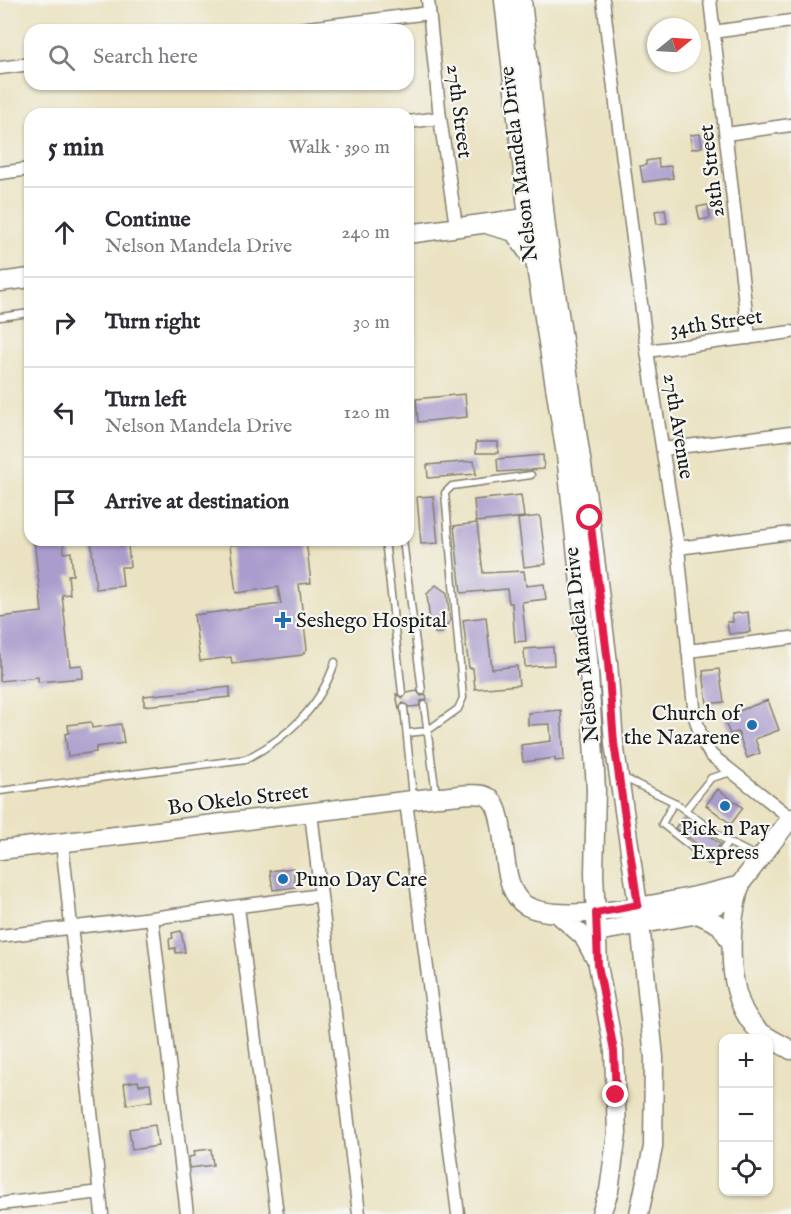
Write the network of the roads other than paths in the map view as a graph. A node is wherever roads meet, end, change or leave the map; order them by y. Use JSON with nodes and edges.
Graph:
{"nodes":[{"id":1,"x":504,"y":0,"type":"edge"},
{"id":2,"x":522,"y":0,"type":"edge"},
{"id":3,"x":603,"y":0,"type":"edge"},
{"id":4,"x":710,"y":0,"type":"edge"},
{"id":5,"x":428,"y":6,"type":"edge"},
{"id":6,"x":791,"y":21,"type":"edge"},
{"id":7,"x":326,"y":24,"type":"edge"},
{"id":8,"x":713,"y":32,"type":"junction"},
{"id":9,"x":24,"y":65,"type":"edge"},
{"id":10,"x":0,"y":68,"type":"edge"},
{"id":11,"x":440,"y":118,"type":"junction"},
{"id":12,"x":414,"y":121,"type":"edge"},
{"id":13,"x":791,"y":124,"type":"edge"},
{"id":14,"x":726,"y":134,"type":"junction"},
{"id":15,"x":24,"y":170,"type":"edge"},
{"id":16,"x":0,"y":172,"type":"edge"},
{"id":17,"x":537,"y":216,"type":"junction"},
{"id":18,"x":465,"y":225,"type":"junction"},
{"id":19,"x":414,"y":233,"type":"edge"},
{"id":20,"x":536,"y":266,"type":"junction"},
{"id":21,"x":24,"y":279,"type":"edge"},
{"id":22,"x":0,"y":282,"type":"edge"},
{"id":23,"x":24,"y":314,"type":"edge"},
{"id":24,"x":0,"y":317,"type":"edge"},
{"id":25,"x":791,"y":332,"type":"edge"},
{"id":26,"x":749,"y":338,"type":"junction"},
{"id":27,"x":647,"y":351,"type":"junction"},
{"id":28,"x":791,"y":433,"type":"edge"},
{"id":29,"x":663,"y":449,"type":"junction"},
{"id":30,"x":531,"y":476,"type":"dead end"},
{"id":31,"x":791,"y":533,"type":"edge"},
{"id":32,"x":386,"y":546,"type":"edge"},
{"id":33,"x":404,"y":546,"type":"edge"},
{"id":34,"x":678,"y":548,"type":"junction"},
{"id":35,"x":791,"y":638,"type":"edge"},
{"id":36,"x":688,"y":651,"type":"junction"},
{"id":37,"x":335,"y":662,"type":"dead end"},
{"id":38,"x":422,"y":690,"type":"dead end"},
{"id":39,"x":402,"y":693,"type":"dead end"},
{"id":40,"x":424,"y":705,"type":"dead end"},
{"id":41,"x":404,"y":708,"type":"dead end"},
{"id":42,"x":427,"y":731,"type":"junction"},
{"id":43,"x":407,"y":733,"type":"junction"},
{"id":44,"x":732,"y":772,"type":"junction"},
{"id":45,"x":618,"y":777,"type":"junction"},
{"id":46,"x":0,"y":791,"type":"edge"},
{"id":47,"x":437,"y":797,"type":"junction"},
{"id":48,"x":410,"y":801,"type":"junction"},
{"id":49,"x":674,"y":802,"type":"junction"},
{"id":50,"x":686,"y":809,"type":"junction"},
{"id":51,"x":311,"y":813,"type":"junction"},
{"id":52,"x":790,"y":820,"type":"edge"},
{"id":53,"x":62,"y":842,"type":"junction"},
{"id":54,"x":728,"y":842,"type":"junction"},
{"id":55,"x":0,"y":850,"type":"edge"},
{"id":56,"x":761,"y":858,"type":"junction"},
{"id":57,"x":741,"y":885,"type":"junction"},
{"id":58,"x":321,"y":895,"type":"junction"},
{"id":59,"x":638,"y":905,"type":"junction"},
{"id":60,"x":238,"y":907,"type":"junction"},
{"id":61,"x":596,"y":913,"type":"junction"},
{"id":62,"x":558,"y":914,"type":"junction"},
{"id":63,"x":698,"y":914,"type":"junction"},
{"id":64,"x":152,"y":918,"type":"junction"},
{"id":65,"x":639,"y":925,"type":"junction"},
{"id":66,"x":71,"y":927,"type":"junction"},
{"id":67,"x":597,"y":932,"type":"junction"},
{"id":68,"x":0,"y":936,"type":"edge"},
{"id":69,"x":730,"y":941,"type":"junction"},
{"id":70,"x":598,"y":965,"type":"junction"},
{"id":71,"x":791,"y":1050,"type":"edge"},
{"id":72,"x":100,"y":1192,"type":"junction"},
{"id":73,"x":0,"y":1204,"type":"edge"},
{"id":74,"x":102,"y":1214,"type":"edge"},
{"id":75,"x":187,"y":1214,"type":"edge"},
{"id":76,"x":277,"y":1214,"type":"edge"},
{"id":77,"x":359,"y":1214,"type":"edge"},
{"id":78,"x":458,"y":1214,"type":"edge"},
{"id":79,"x":601,"y":1214,"type":"edge"},
{"id":80,"x":639,"y":1214,"type":"edge"}],
"edges":[{"from":1,"to":17,"type":"main road","name":"Nelson Mandela Drive"},
{"from":2,"to":17,"type":"main road","name":"Nelson Mandela Drive"},
{"from":3,"to":27,"type":"street","name":"27th Avenue"},
{"from":4,"to":8,"type":"street","name":"28th Street"},
{"from":5,"to":7,"type":"street"},
{"from":5,"to":11,"type":"street","name":"27th Street"},
{"from":6,"to":8,"type":"street"},
{"from":8,"to":14,"type":"street","name":"28th Street"},
{"from":9,"to":10,"type":"street"},
{"from":11,"to":12,"type":"street"},
{"from":11,"to":18,"type":"street","name":"27th Street"},
{"from":13,"to":14,"type":"street"},
{"from":14,"to":26,"type":"street","name":"28th Street"},
{"from":15,"to":16,"type":"street"},
{"from":17,"to":18,"type":"main road"},
{"from":17,"to":20,"type":"main road","name":"Nelson Mandela Drive"},
{"from":17,"to":45,"type":"main road","name":"Nelson Mandela Drive"},
{"from":18,"to":19,"type":"main road"},
{"from":18,"to":20,"type":"main road"},
{"from":20,"to":61,"type":"main road","name":"Nelson Mandela Drive"},
{"from":21,"to":22,"type":"main road"},
{"from":23,"to":24,"type":"lane"},
{"from":25,"to":26,"type":"street","name":"34th Street"},
{"from":26,"to":27,"type":"street","name":"34th Street"},
{"from":27,"to":29,"type":"street","name":"27th Avenue"},
{"from":28,"to":29,"type":"street"},
{"from":29,"to":34,"type":"street","name":"27th Avenue"},
{"from":30,"to":42,"type":"lane"},
{"from":31,"to":34,"type":"street"},
{"from":32,"to":39,"type":"lane"},
{"from":33,"to":38,"type":"lane"},
{"from":34,"to":36,"type":"street","name":"27th Avenue"},
{"from":35,"to":36,"type":"street"},
{"from":36,"to":44,"type":"street","name":"27th Avenue"},
{"from":37,"to":46,"type":"lane"},
{"from":40,"to":42,"type":"lane"},
{"from":41,"to":43,"type":"lane"},
{"from":42,"to":43,"type":"lane"},
{"from":42,"to":47,"type":"lane"},
{"from":43,"to":48,"type":"lane"},
{"from":44,"to":50,"type":"lane"},
{"from":44,"to":52,"type":"street","name":"27th Avenue"},
{"from":45,"to":49,"type":"lane"},
{"from":45,"to":59,"type":"main road","name":"Nelson Mandela Drive"},
{"from":47,"to":48,"type":"main road","name":"Bo Okelo Street"},
{"from":47,"to":62,"type":"main road","name":"Bo Okelo Street"},
{"from":48,"to":51,"type":"main road","name":"Bo Okelo Street"},
{"from":48,"to":78,"type":"street"},
{"from":49,"to":50,"type":"lane"},
{"from":49,"to":54,"type":"lane"},
{"from":50,"to":54,"type":"lane"},
{"from":51,"to":53,"type":"main road","name":"Bo Okelo Street"},
{"from":51,"to":58,"type":"street"},
{"from":52,"to":56,"type":"main road"},
{"from":53,"to":55,"type":"main road","name":"Bo Okelo Street"},
{"from":53,"to":66,"type":"street"},
{"from":54,"to":56,"type":"lane"},
{"from":56,"to":57,"type":"main road"},
{"from":57,"to":59,"type":"main road"},
{"from":57,"to":63,"type":"main road"},
{"from":57,"to":69,"type":"main road"},
{"from":58,"to":60,"type":"street"},
{"from":58,"to":77,"type":"street"},
{"from":59,"to":61,"type":"main road"},
{"from":59,"to":65,"type":"main road","name":"Nelson Mandela Drive"},
{"from":60,"to":64,"type":"street"},
{"from":60,"to":76,"type":"street"},
{"from":61,"to":62,"type":"main road"},
{"from":61,"to":67,"type":"main road","name":"Nelson Mandela Drive"},
{"from":62,"to":70,"type":"main road"},
{"from":63,"to":65,"type":"main road"},
{"from":63,"to":69,"type":"main road"},
{"from":64,"to":66,"type":"street"},
{"from":64,"to":75,"type":"street"},
{"from":65,"to":67,"type":"main road"},
{"from":65,"to":80,"type":"main road","name":"Nelson Mandela Drive"},
{"from":66,"to":68,"type":"street"},
{"from":66,"to":72,"type":"street"},
{"from":67,"to":70,"type":"main road","name":"Nelson Mandela Drive"},
{"from":69,"to":71,"type":"main road"},
{"from":70,"to":79,"type":"main road","name":"Nelson Mandela Drive"},
{"from":72,"to":73,"type":"street"},
{"from":72,"to":74,"type":"street"}]}
